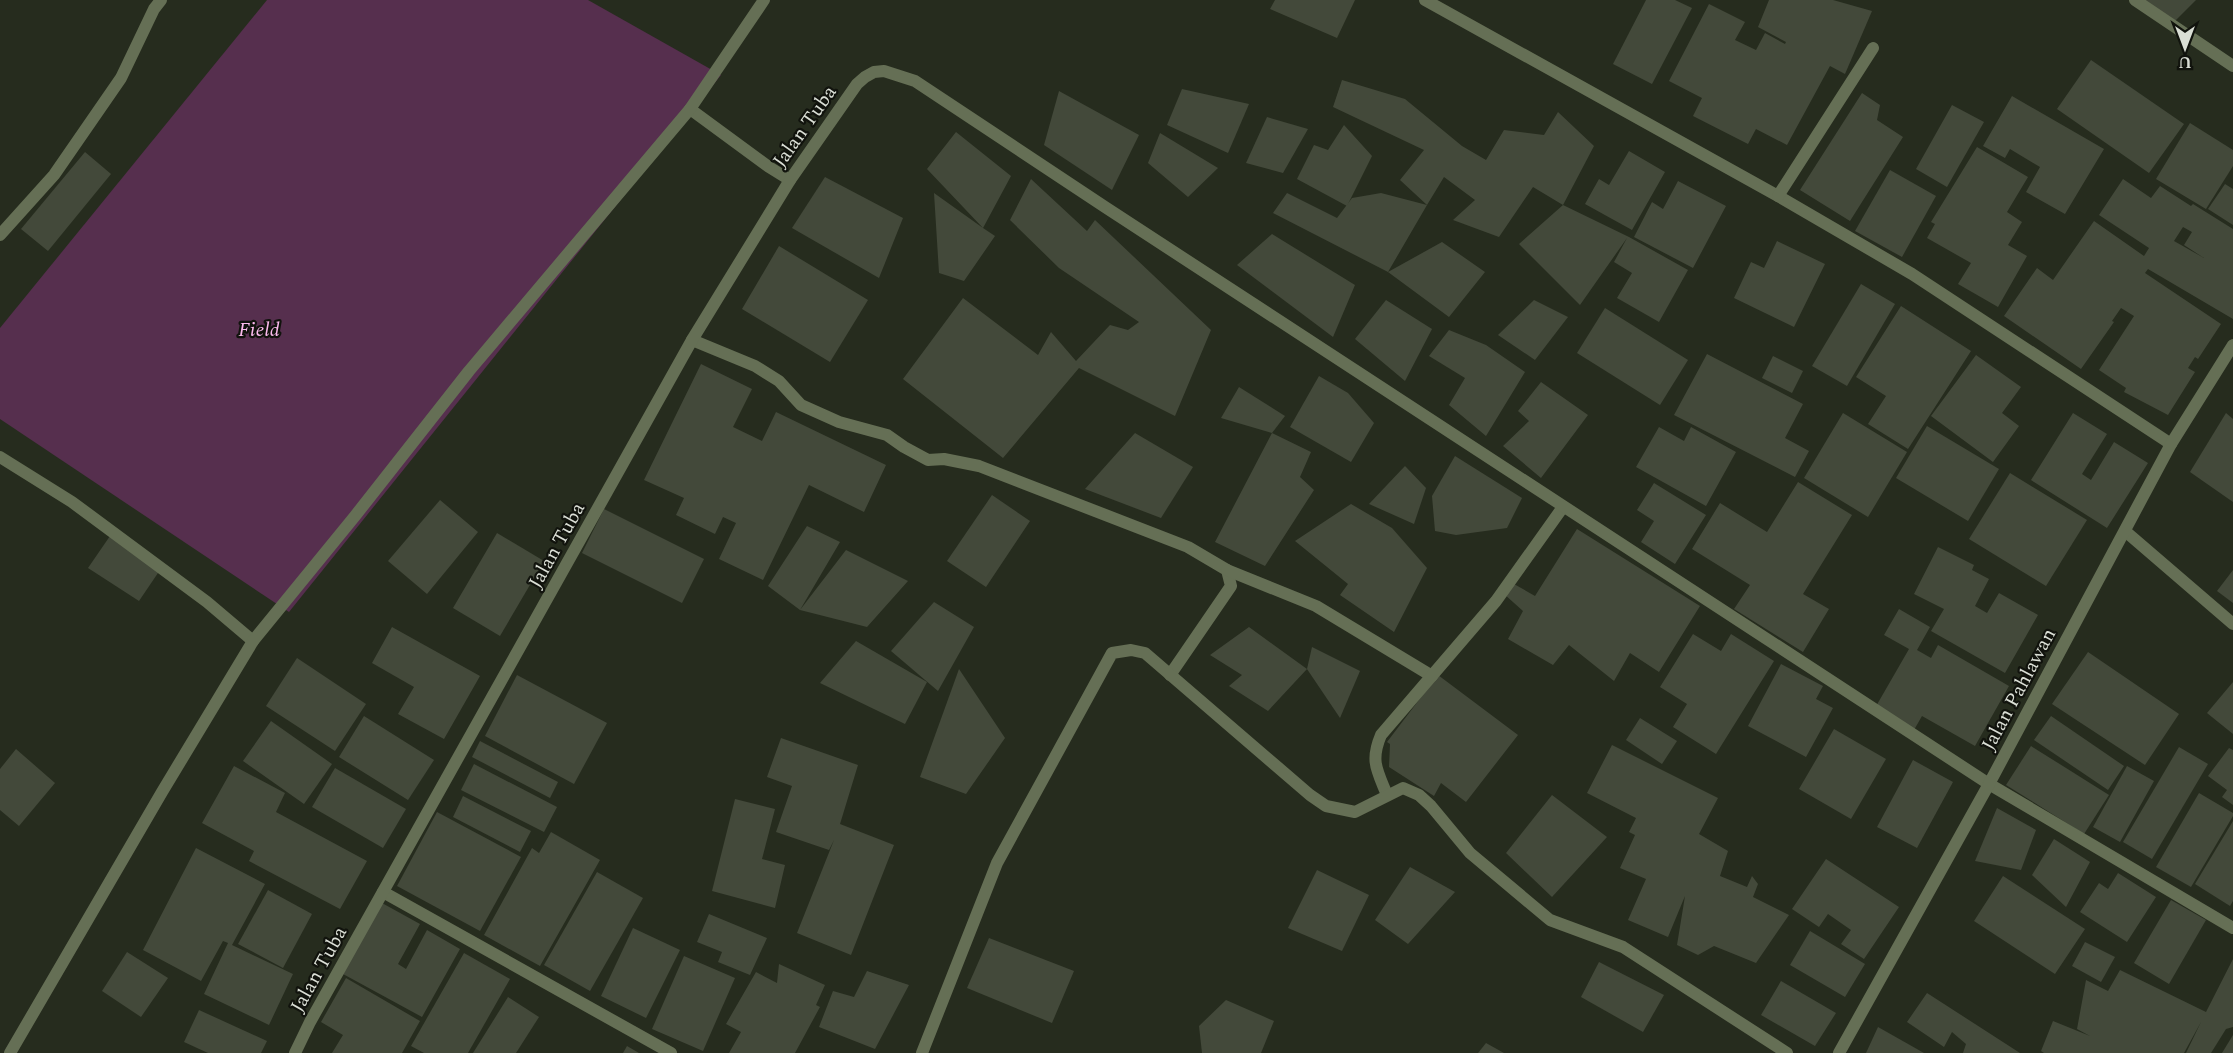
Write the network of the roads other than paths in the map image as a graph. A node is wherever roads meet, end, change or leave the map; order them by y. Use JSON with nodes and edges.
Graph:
{"nodes":[{"id":1,"x":161,"y":0,"type":"edge"},
{"id":2,"x":764,"y":0,"type":"edge"},
{"id":3,"x":1425,"y":0,"type":"edge"},
{"id":4,"x":2134,"y":0,"type":"edge"},
{"id":5,"x":1873,"y":48,"type":"dead end"},
{"id":6,"x":2233,"y":66,"type":"edge"},
{"id":7,"x":695,"y":113,"type":"junction"},
{"id":8,"x":790,"y":180,"type":"junction"},
{"id":9,"x":1778,"y":196,"type":"junction"},
{"id":10,"x":0,"y":235,"type":"edge"},
{"id":11,"x":692,"y":340,"type":"junction"},
{"id":12,"x":2233,"y":345,"type":"edge"},
{"id":13,"x":2171,"y":444,"type":"junction"},
{"id":14,"x":0,"y":457,"type":"edge"},
{"id":15,"x":1563,"y":507,"type":"junction"},
{"id":16,"x":2125,"y":531,"type":"junction"},
{"id":17,"x":1227,"y":570,"type":"junction"},
{"id":18,"x":2233,"y":624,"type":"edge"},
{"id":19,"x":252,"y":641,"type":"junction"},
{"id":20,"x":1170,"y":675,"type":"junction"},
{"id":21,"x":1432,"y":676,"type":"junction"},
{"id":22,"x":1989,"y":784,"type":"junction"},
{"id":23,"x":1387,"y":795,"type":"junction"},
{"id":24,"x":382,"y":892,"type":"junction"},
{"id":25,"x":2233,"y":928,"type":"edge"},
{"id":26,"x":10,"y":1053,"type":"edge"},
{"id":27,"x":295,"y":1053,"type":"edge"},
{"id":28,"x":671,"y":1053,"type":"edge"},
{"id":29,"x":922,"y":1053,"type":"edge"},
{"id":30,"x":1787,"y":1053,"type":"edge"},
{"id":31,"x":1839,"y":1053,"type":"edge"}],
"edges":[{"from":1,"to":10,"type":"street"},
{"from":2,"to":7,"type":"street"},
{"from":3,"to":9,"type":"street"},
{"from":4,"to":6,"type":"street"},
{"from":5,"to":9,"type":"street"},
{"from":7,"to":8,"type":"street"},
{"from":7,"to":19,"type":"street"},
{"from":8,"to":11,"type":"street","name":"Jalan Tuba"},
{"from":8,"to":15,"type":"street","name":"Jalan Tuba"},
{"from":9,"to":13,"type":"street"},
{"from":11,"to":17,"type":"street"},
{"from":11,"to":24,"type":"street","name":"Jalan Tuba"},
{"from":12,"to":13,"type":"street","name":"Jalan Pahlawan"},
{"from":13,"to":16,"type":"street","name":"Jalan Pahlawan"},
{"from":14,"to":19,"type":"street"},
{"from":15,"to":21,"type":"street"},
{"from":15,"to":22,"type":"street"},
{"from":16,"to":18,"type":"street"},
{"from":16,"to":22,"type":"street","name":"Jalan Pahlawan"},
{"from":17,"to":20,"type":"street"},
{"from":17,"to":21,"type":"street"},
{"from":19,"to":26,"type":"street"},
{"from":20,"to":23,"type":"street"},
{"from":20,"to":29,"type":"street"},
{"from":21,"to":23,"type":"street"},
{"from":22,"to":25,"type":"street"},
{"from":22,"to":31,"type":"street","name":"Jalan Pahlawan"},
{"from":23,"to":30,"type":"street"},
{"from":24,"to":27,"type":"street","name":"Jalan Tuba"},
{"from":24,"to":28,"type":"street"}]}
